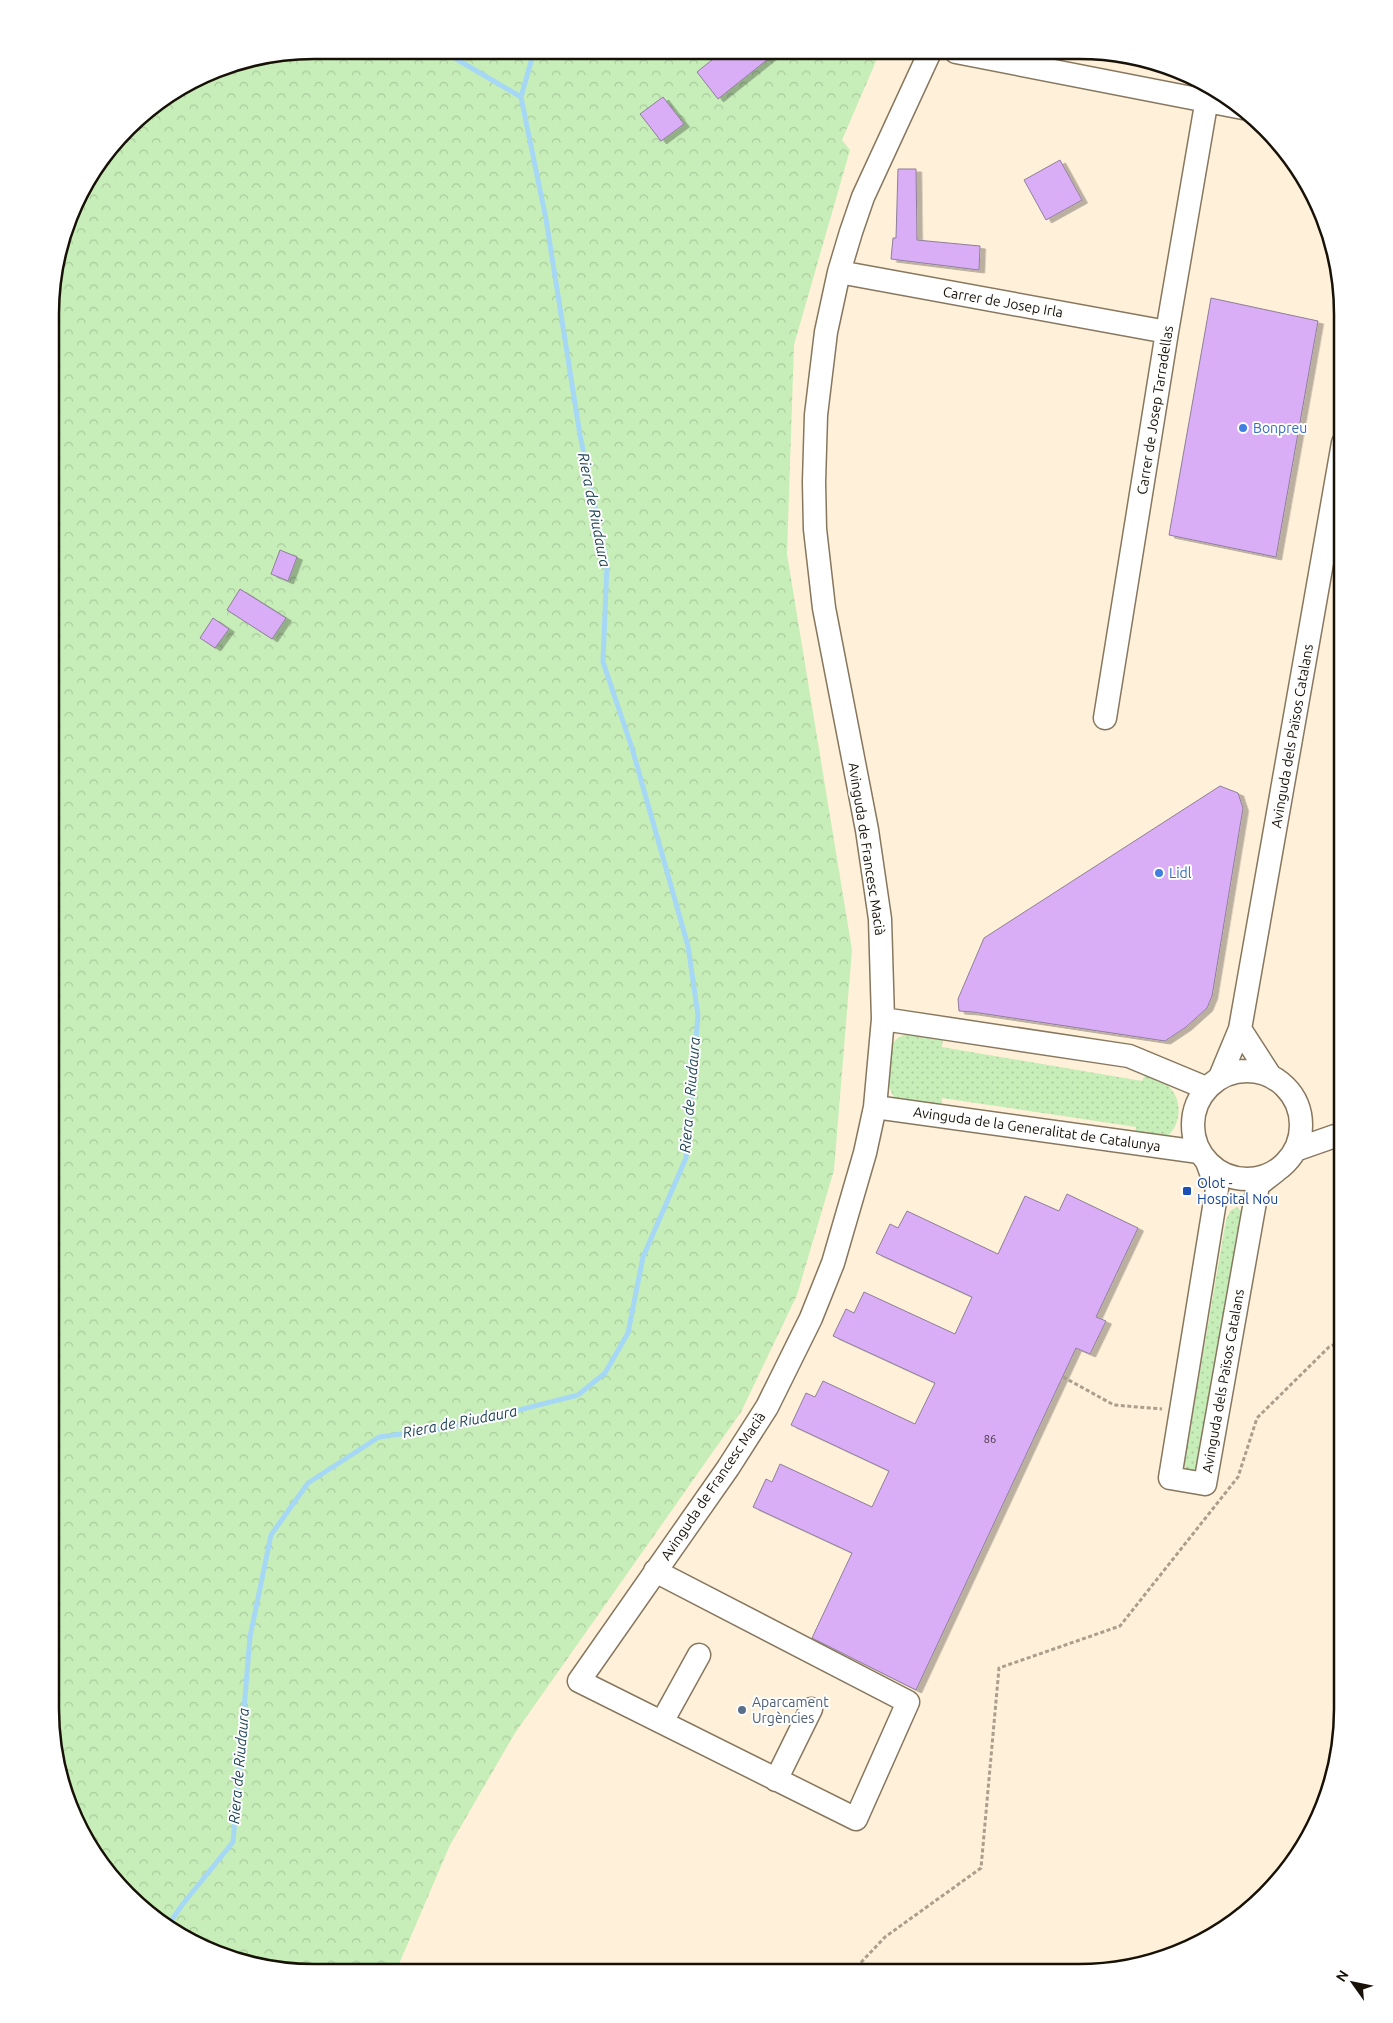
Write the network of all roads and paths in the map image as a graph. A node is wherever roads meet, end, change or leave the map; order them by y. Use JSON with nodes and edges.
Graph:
{"nodes":[{"id":1,"x":927,"y":59,"type":"edge"},
{"id":2,"x":998,"y":59,"type":"edge"},
{"id":3,"x":1208,"y":94,"type":"edge"},
{"id":4,"x":839,"y":272,"type":"junction"},
{"id":5,"x":1167,"y":332,"type":"junction"},
{"id":6,"x":1334,"y":494,"type":"edge"},
{"id":7,"x":1105,"y":718,"type":"dead end"},
{"id":8,"x":882,"y":1020,"type":"junction"},
{"id":9,"x":1240,"y":1029,"type":"junction"},
{"id":10,"x":1269,"y":1074,"type":"junction"},
{"id":11,"x":1213,"y":1082,"type":"junction"},
{"id":12,"x":1298,"y":1106,"type":"junction"},
{"id":13,"x":875,"y":1107,"type":"junction"},
{"id":14,"x":1334,"y":1133,"type":"edge"},
{"id":15,"x":1334,"y":1138,"type":"edge"},
{"id":16,"x":1295,"y":1150,"type":"junction"},
{"id":17,"x":1203,"y":1157,"type":"junction"},
{"id":18,"x":1276,"y":1171,"type":"junction"},
{"id":19,"x":1334,"y":1345,"type":"edge"},
{"id":20,"x":1063,"y":1377,"type":"dead end"},
{"id":21,"x":1181,"y":1411,"type":"junction"},
{"id":22,"x":655,"y":1571,"type":"junction"},
{"id":23,"x":699,"y":1655,"type":"dead end"},
{"id":24,"x":811,"y":1709,"type":"dead end"},
{"id":25,"x":662,"y":1722,"type":"junction"},
{"id":26,"x":776,"y":1780,"type":"junction"},
{"id":27,"x":859,"y":1964,"type":"edge"}],
"edges":[{"from":1,"to":4,"type":"street","name":"Avinguda de Francesc Macià"},
{"from":2,"to":3,"type":"street"},
{"from":3,"to":5,"type":"street","name":"Carrer de Josep Tarradellas"},
{"from":4,"to":5,"type":"street","name":"Carrer de Josep Irla"},
{"from":4,"to":8,"type":"street","name":"Avinguda de Francesc Macià"},
{"from":5,"to":7,"type":"street","name":"Carrer de Josep Tarradellas"},
{"from":6,"to":9,"type":"street","name":"Avinguda dels Països Catalans"},
{"from":8,"to":11,"type":"street"},
{"from":8,"to":13,"type":"street","name":"Avinguda de Francesc Macià"},
{"from":9,"to":10,"type":"street"},
{"from":9,"to":11,"type":"street","name":"Avinguda dels Països Catalans"},
{"from":10,"to":11,"type":"street"},
{"from":10,"to":12,"type":"street"},
{"from":11,"to":17,"type":"street"},
{"from":12,"to":14,"type":"street"},
{"from":12,"to":16,"type":"street"},
{"from":13,"to":17,"type":"street","name":"Avinguda de la Generalitat de Catalunya"},
{"from":13,"to":22,"type":"street","name":"Avinguda de Francesc Macià"},
{"from":15,"to":16,"type":"street"},
{"from":16,"to":18,"type":"street"},
{"from":17,"to":18,"type":"street"},
{"from":17,"to":21,"type":"street","name":"Avinguda dels Països Catalans"},
{"from":18,"to":21,"type":"street","name":"Avinguda dels Països Catalans"},
{"from":19,"to":27,"type":"path"},
{"from":20,"to":21,"type":"path"},
{"from":22,"to":25,"type":"street","name":"Avinguda de Francesc Macià"},
{"from":22,"to":26,"type":"street"},
{"from":23,"to":25,"type":"street"},
{"from":24,"to":26,"type":"street"},
{"from":25,"to":26,"type":"street"}]}
